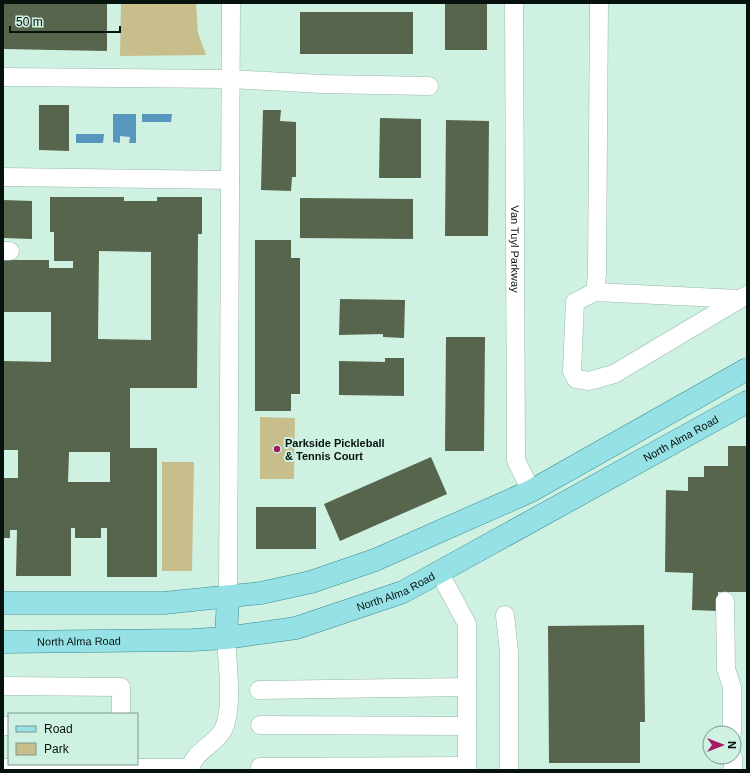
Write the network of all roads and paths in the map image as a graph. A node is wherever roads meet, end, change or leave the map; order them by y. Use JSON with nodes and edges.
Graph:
{"nodes":[{"id":1,"x":231,"y":3,"type":"edge"},
{"id":2,"x":514,"y":3,"type":"edge"},
{"id":3,"x":599,"y":3,"type":"edge"},
{"id":4,"x":3,"y":77,"type":"edge"},
{"id":5,"x":230,"y":79,"type":"junction"},
{"id":6,"x":429,"y":86,"type":"dead end"},
{"id":7,"x":3,"y":177,"type":"edge"},
{"id":8,"x":230,"y":180,"type":"junction"},
{"id":9,"x":595,"y":292,"type":"junction"},
{"id":10,"x":743,"y":297,"type":"edge"},
{"id":11,"x":747,"y":369,"type":"edge"},
{"id":12,"x":747,"y":402,"type":"edge"},
{"id":13,"x":531,"y":491,"type":"junction"},
{"id":14,"x":439,"y":572,"type":"junction"},
{"id":15,"x":228,"y":597,"type":"junction"},
{"id":16,"x":725,"y":601,"type":"dead end"},
{"id":17,"x":3,"y":603,"type":"edge"},
{"id":18,"x":505,"y":615,"type":"dead end"},
{"id":19,"x":226,"y":638,"type":"junction"},
{"id":20,"x":3,"y":642,"type":"edge"},
{"id":21,"x":3,"y":686,"type":"edge"},
{"id":22,"x":739,"y":687,"type":"edge"},
{"id":23,"x":467,"y":688,"type":"junction"},
{"id":24,"x":259,"y":690,"type":"dead end"},
{"id":25,"x":121,"y":713,"type":"edge"},
{"id":26,"x":260,"y":725,"type":"dead end"},
{"id":27,"x":733,"y":725,"type":"edge"},
{"id":28,"x":467,"y":726,"type":"junction"},
{"id":29,"x":121,"y":766,"type":"edge"},
{"id":30,"x":260,"y":767,"type":"dead end"},
{"id":31,"x":3,"y":768,"type":"edge"},
{"id":32,"x":467,"y":768,"type":"edge"},
{"id":33,"x":190,"y":769,"type":"edge"},
{"id":34,"x":508,"y":770,"type":"edge"}],
"edges":[{"from":1,"to":5,"type":"street"},
{"from":2,"to":13,"type":"street","name":"Van Tuyl Parkway"},
{"from":3,"to":9,"type":"street"},
{"from":4,"to":5,"type":"street"},
{"from":5,"to":6,"type":"street"},
{"from":5,"to":8,"type":"street"},
{"from":7,"to":8,"type":"street"},
{"from":8,"to":15,"type":"street"},
{"from":9,"to":10,"type":"street"},
{"from":9,"to":10,"type":"street"},
{"from":11,"to":13,"type":"main road"},
{"from":12,"to":14,"type":"main road","name":"North Alma Road"},
{"from":13,"to":15,"type":"main road"},
{"from":14,"to":19,"type":"main road","name":"North Alma Road"},
{"from":14,"to":23,"type":"street"},
{"from":15,"to":17,"type":"main road"},
{"from":15,"to":19,"type":"main road"},
{"from":16,"to":22,"type":"street"},
{"from":18,"to":34,"type":"street"},
{"from":19,"to":20,"type":"main road","name":"North Alma Road"},
{"from":19,"to":33,"type":"street"},
{"from":21,"to":25,"type":"street"},
{"from":22,"to":27,"type":"street"},
{"from":23,"to":24,"type":"street"},
{"from":23,"to":28,"type":"street"},
{"from":26,"to":28,"type":"street"},
{"from":28,"to":32,"type":"street"},
{"from":29,"to":31,"type":"street"},
{"from":29,"to":33,"type":"street"},
{"from":30,"to":32,"type":"street"}]}
